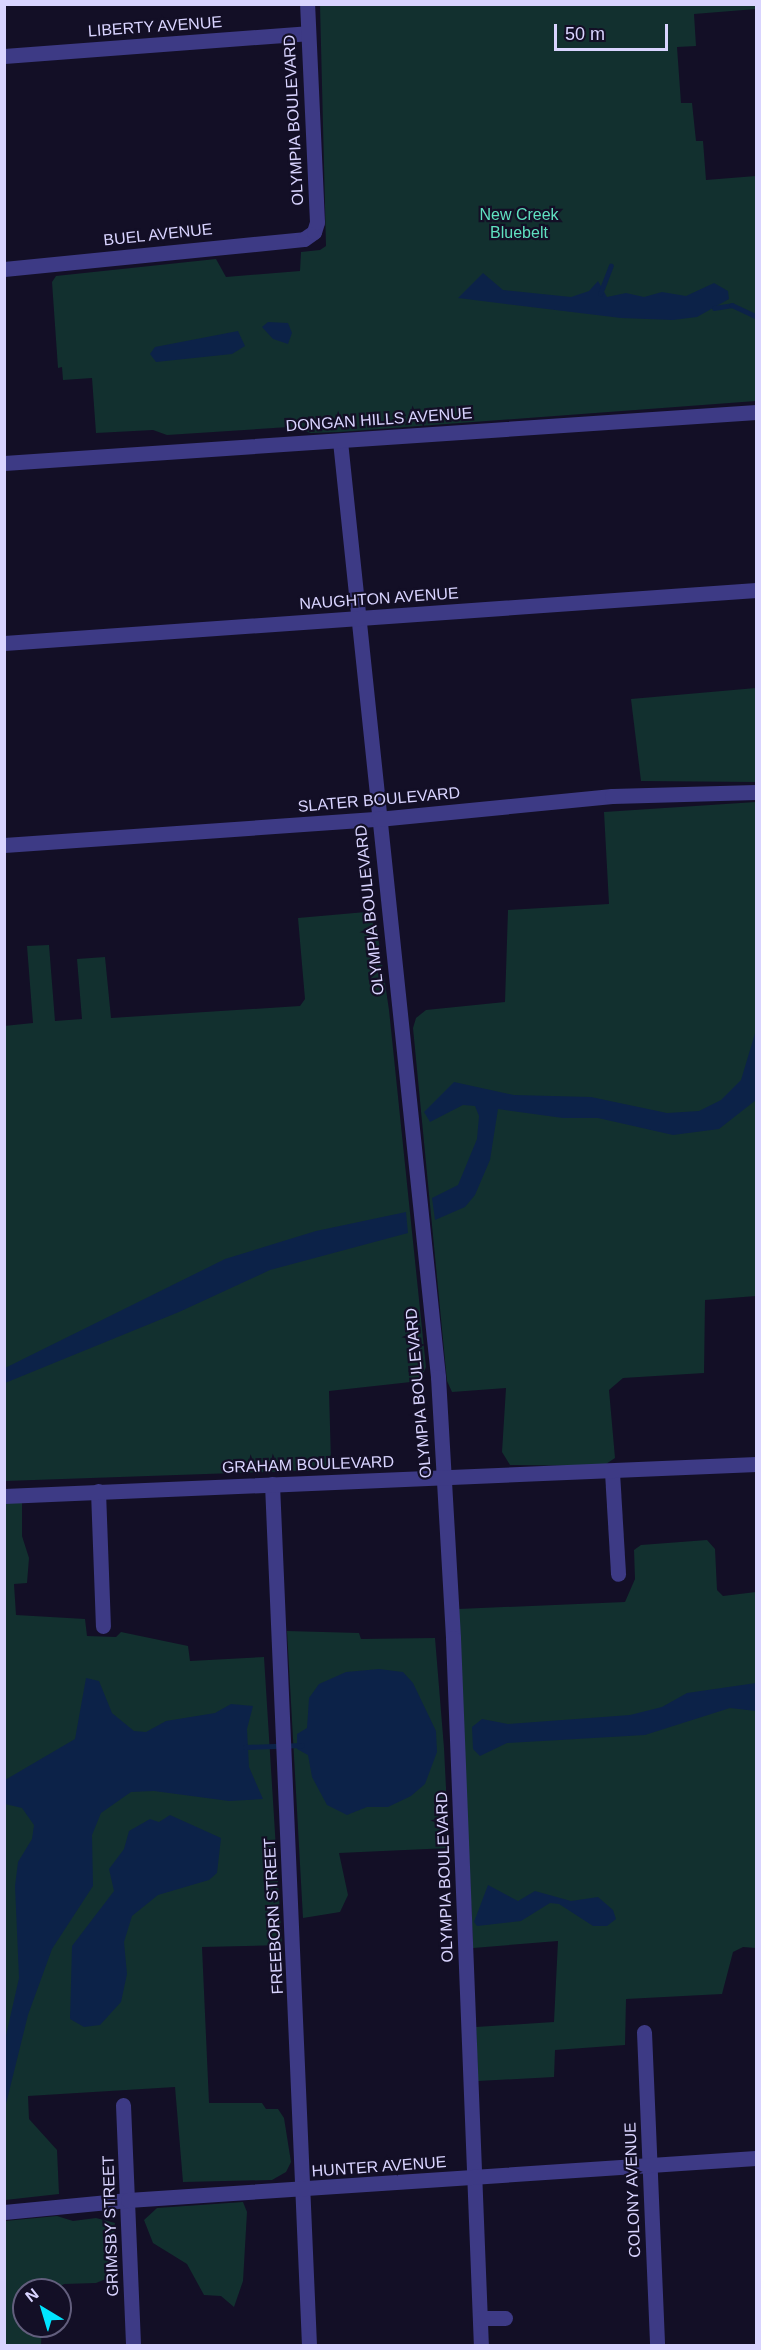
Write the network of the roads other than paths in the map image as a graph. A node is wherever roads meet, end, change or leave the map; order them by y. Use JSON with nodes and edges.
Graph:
{"nodes":[{"id":1,"x":307,"y":4,"type":"edge"},
{"id":2,"x":307,"y":33,"type":"junction"},
{"id":3,"x":4,"y":56,"type":"edge"},
{"id":4,"x":314,"y":232,"type":"joint"},
{"id":5,"x":4,"y":269,"type":"edge"},
{"id":6,"x":756,"y":412,"type":"edge"},
{"id":7,"x":340,"y":441,"type":"junction"},
{"id":8,"x":4,"y":463,"type":"edge"},
{"id":9,"x":756,"y":590,"type":"edge"},
{"id":10,"x":356,"y":619,"type":"junction"},
{"id":11,"x":4,"y":644,"type":"edge"},
{"id":12,"x":756,"y":792,"type":"edge"},
{"id":13,"x":378,"y":819,"type":"junction"},
{"id":14,"x":4,"y":845,"type":"edge"},
{"id":15,"x":756,"y":1464,"type":"edge"},
{"id":16,"x":612,"y":1472,"type":"junction"},
{"id":17,"x":444,"y":1478,"type":"junction"},
{"id":18,"x":272,"y":1484,"type":"junction"},
{"id":19,"x":98,"y":1491,"type":"junction"},
{"id":20,"x":4,"y":1496,"type":"edge"},
{"id":21,"x":618,"y":1574,"type":"dead end"},
{"id":22,"x":103,"y":1626,"type":"dead end"},
{"id":23,"x":644,"y":2032,"type":"dead end"},
{"id":24,"x":123,"y":2105,"type":"dead end"},
{"id":25,"x":756,"y":2158,"type":"edge"},
{"id":26,"x":650,"y":2164,"type":"junction"},
{"id":27,"x":473,"y":2178,"type":"junction"},
{"id":28,"x":304,"y":2190,"type":"junction"},
{"id":29,"x":128,"y":2200,"type":"junction"},
{"id":30,"x":4,"y":2212,"type":"edge"},
{"id":31,"x":480,"y":2318,"type":"junction"},
{"id":32,"x":505,"y":2318,"type":"dead end"},
{"id":33,"x":134,"y":2346,"type":"edge"},
{"id":34,"x":309,"y":2346,"type":"edge"},
{"id":35,"x":481,"y":2346,"type":"edge"},
{"id":36,"x":657,"y":2346,"type":"edge"}],
"edges":[{"from":1,"to":2,"type":"street","name":"OLYMPIA BOULEVARD"},
{"from":2,"to":3,"type":"street","name":"LIBERTY AVENUE"},
{"from":2,"to":4,"type":"street","name":"OLYMPIA BOULEVARD"},
{"from":4,"to":5,"type":"street","name":"BUEL AVENUE"},
{"from":6,"to":7,"type":"street","name":"DONGAN HILLS AVENUE"},
{"from":7,"to":8,"type":"street","name":"DONGAN HILLS AVENUE"},
{"from":7,"to":10,"type":"street","name":"OLYMPIA BOULEVARD"},
{"from":9,"to":10,"type":"street","name":"NAUGHTON AVENUE"},
{"from":10,"to":11,"type":"street","name":"NAUGHTON AVENUE"},
{"from":10,"to":13,"type":"street","name":"OLYMPIA BOULEVARD"},
{"from":12,"to":13,"type":"street","name":"SLATER BOULEVARD"},
{"from":13,"to":14,"type":"street","name":"SLATER BOULEVARD"},
{"from":13,"to":17,"type":"street","name":"OLYMPIA BOULEVARD"},
{"from":15,"to":16,"type":"street","name":"GRAHAM BOULEVARD"},
{"from":16,"to":17,"type":"street","name":"GRAHAM BOULEVARD"},
{"from":16,"to":21,"type":"street"},
{"from":17,"to":18,"type":"street","name":"GRAHAM BOULEVARD"},
{"from":17,"to":27,"type":"street","name":"OLYMPIA BOULEVARD"},
{"from":18,"to":19,"type":"street","name":"GRAHAM BOULEVARD"},
{"from":18,"to":28,"type":"street","name":"FREEBORN STREET"},
{"from":19,"to":20,"type":"street","name":"GRAHAM BOULEVARD"},
{"from":19,"to":22,"type":"street"},
{"from":23,"to":26,"type":"street","name":"COLONY AVENUE"},
{"from":24,"to":29,"type":"street","name":"GRIMSBY STREET"},
{"from":25,"to":26,"type":"street","name":"HUNTER AVENUE"},
{"from":26,"to":27,"type":"street","name":"HUNTER AVENUE"},
{"from":26,"to":36,"type":"street","name":"COLONY AVENUE"},
{"from":27,"to":28,"type":"street","name":"HUNTER AVENUE"},
{"from":27,"to":31,"type":"street","name":"OLYMPIA BOULEVARD"},
{"from":28,"to":29,"type":"street","name":"HUNTER AVENUE"},
{"from":28,"to":34,"type":"street","name":"FREEBORN STREET"},
{"from":29,"to":30,"type":"street","name":"HUNTER AVENUE"},
{"from":29,"to":33,"type":"street","name":"GRIMSBY STREET"},
{"from":31,"to":32,"type":"street"},
{"from":31,"to":35,"type":"street","name":"OLYMPIA BOULEVARD"}]}
